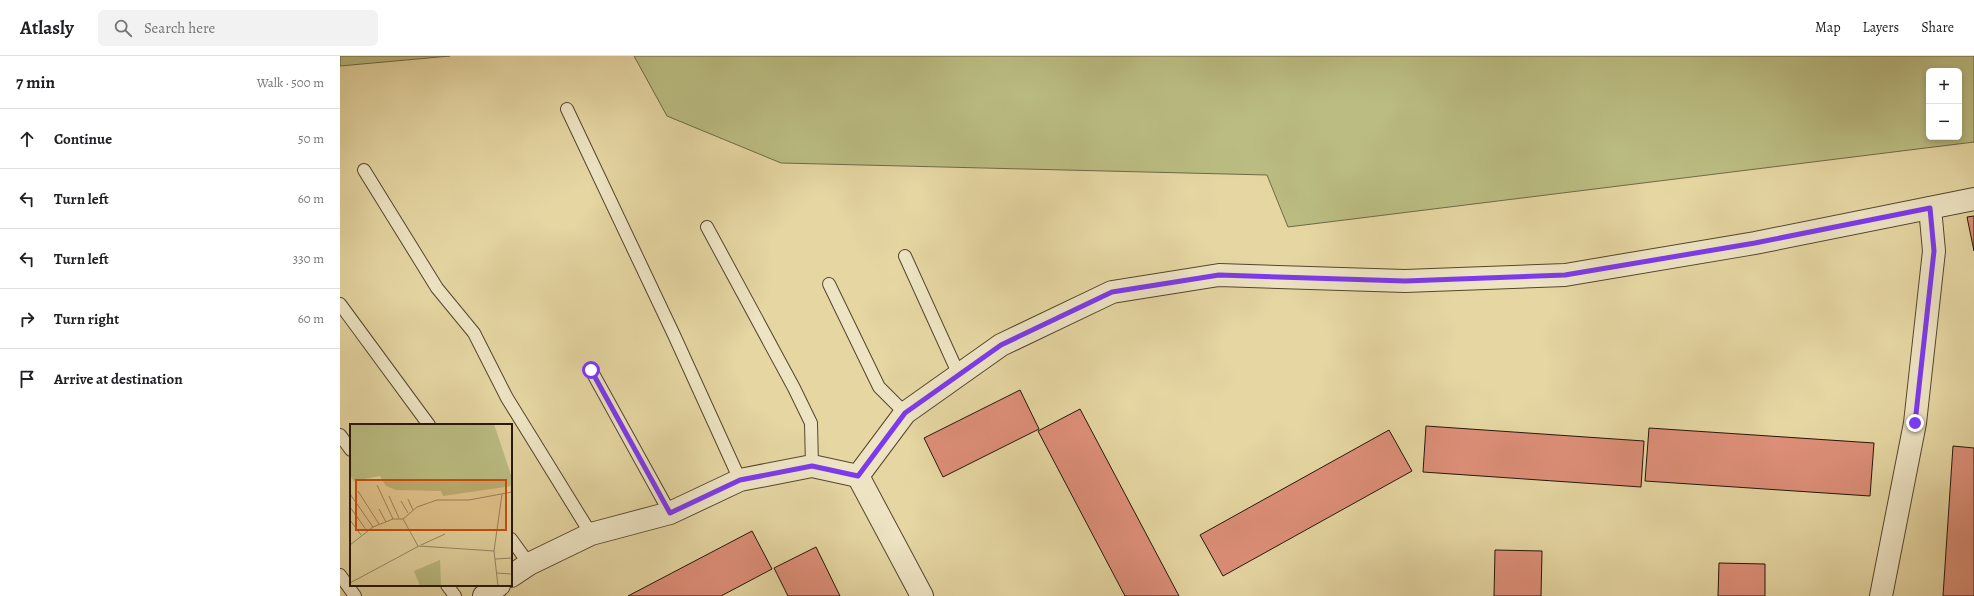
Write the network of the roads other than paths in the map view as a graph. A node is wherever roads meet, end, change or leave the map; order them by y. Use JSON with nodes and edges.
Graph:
{"nodes":[{"id":1,"x":567,"y":109,"type":"dead end"},
{"id":2,"x":364,"y":170,"type":"dead end"},
{"id":3,"x":1974,"y":199,"type":"edge"},
{"id":4,"x":1930,"y":208,"type":"junction"},
{"id":5,"x":707,"y":226,"type":"dead end"},
{"id":6,"x":905,"y":256,"type":"dead end"},
{"id":7,"x":829,"y":284,"type":"dead end"},
{"id":8,"x":340,"y":304,"type":"edge"},
{"id":9,"x":591,"y":370,"type":"dead end"},
{"id":10,"x":959,"y":375,"type":"junction"},
{"id":11,"x":905,"y":413,"type":"junction"},
{"id":12,"x":428,"y":424,"type":"edge"},
{"id":13,"x":340,"y":435,"type":"edge"},
{"id":14,"x":350,"y":449,"type":"edge"},
{"id":15,"x":812,"y":466,"type":"junction"},
{"id":16,"x":858,"y":476,"type":"junction"},
{"id":17,"x":740,"y":480,"type":"junction"},
{"id":18,"x":670,"y":513,"type":"junction"},
{"id":19,"x":591,"y":534,"type":"junction"},
{"id":20,"x":512,"y":540,"type":"edge"},
{"id":21,"x":529,"y":564,"type":"junction"},
{"id":22,"x":340,"y":575,"type":"edge"},
{"id":23,"x":512,"y":575,"type":"edge"},
{"id":24,"x":448,"y":586,"type":"edge"},
{"id":25,"x":498,"y":586,"type":"edge"},
{"id":26,"x":355,"y":596,"type":"edge"},
{"id":27,"x":455,"y":596,"type":"edge"},
{"id":28,"x":484,"y":596,"type":"edge"},
{"id":29,"x":922,"y":596,"type":"edge"},
{"id":30,"x":1881,"y":596,"type":"edge"}],
"edges":[{"from":1,"to":17,"type":"lane"},
{"from":2,"to":19,"type":"lane"},
{"from":3,"to":4,"type":"street"},
{"from":4,"to":10,"type":"street"},
{"from":4,"to":30,"type":"street"},
{"from":5,"to":15,"type":"lane"},
{"from":6,"to":10,"type":"lane"},
{"from":7,"to":11,"type":"lane"},
{"from":8,"to":12,"type":"lane"},
{"from":9,"to":18,"type":"lane"},
{"from":10,"to":11,"type":"street"},
{"from":11,"to":16,"type":"street"},
{"from":13,"to":14,"type":"lane"},
{"from":15,"to":16,"type":"street"},
{"from":15,"to":17,"type":"street"},
{"from":16,"to":29,"type":"street"},
{"from":17,"to":18,"type":"street"},
{"from":18,"to":19,"type":"street"},
{"from":19,"to":21,"type":"street"},
{"from":20,"to":21,"type":"lane"},
{"from":21,"to":23,"type":"street"},
{"from":22,"to":26,"type":"lane"},
{"from":24,"to":27,"type":"lane"},
{"from":25,"to":28,"type":"street"}]}
